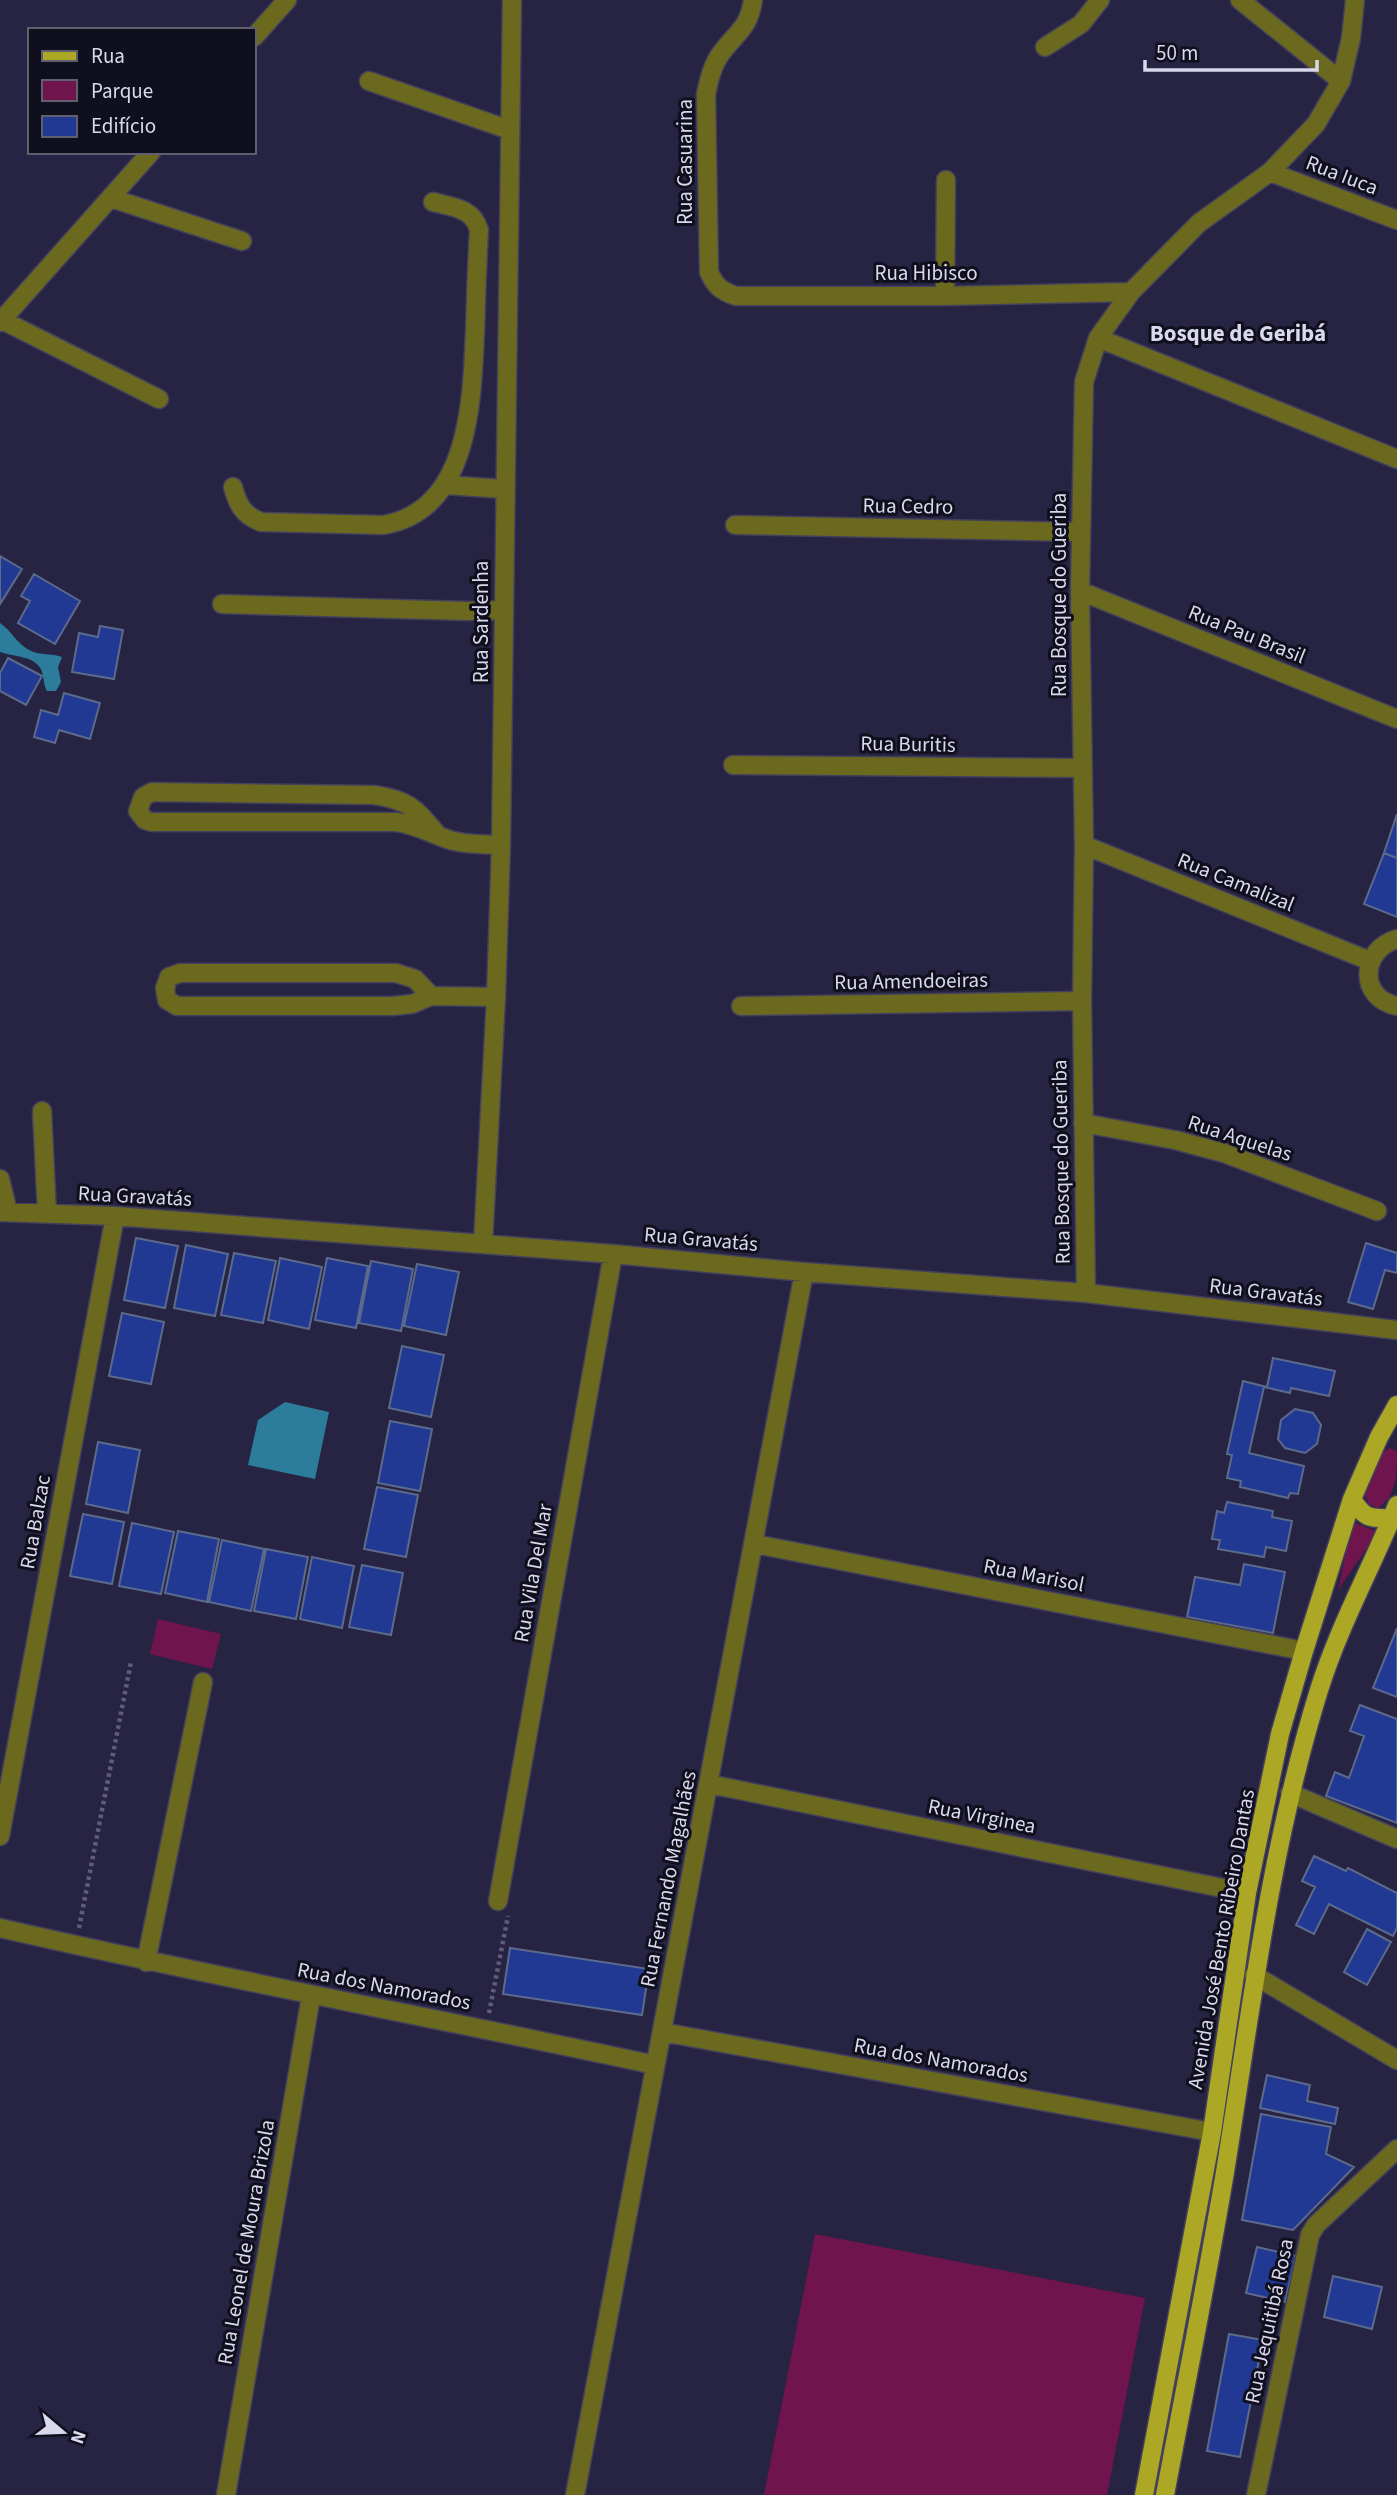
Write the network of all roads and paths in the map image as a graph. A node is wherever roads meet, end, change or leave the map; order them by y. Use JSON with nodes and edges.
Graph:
{"nodes":[{"id":1,"x":287,"y":0,"type":"edge"},
{"id":2,"x":512,"y":0,"type":"edge"},
{"id":3,"x":752,"y":0,"type":"edge"},
{"id":4,"x":1100,"y":0,"type":"edge"},
{"id":5,"x":1240,"y":0,"type":"edge"},
{"id":6,"x":1355,"y":0,"type":"edge"},
{"id":7,"x":256,"y":35,"type":"edge"},
{"id":8,"x":1045,"y":47,"type":"dead end"},
{"id":9,"x":369,"y":81,"type":"dead end"},
{"id":10,"x":1341,"y":81,"type":"junction"},
{"id":11,"x":510,"y":130,"type":"junction"},
{"id":12,"x":150,"y":154,"type":"edge"},
{"id":13,"x":1270,"y":172,"type":"junction"},
{"id":14,"x":946,"y":180,"type":"dead end"},
{"id":15,"x":111,"y":198,"type":"junction"},
{"id":16,"x":433,"y":202,"type":"dead end"},
{"id":17,"x":1397,"y":220,"type":"edge"},
{"id":18,"x":242,"y":242,"type":"dead end"},
{"id":19,"x":722,"y":291,"type":"joint"},
{"id":20,"x":1131,"y":292,"type":"junction"},
{"id":21,"x":946,"y":296,"type":"junction"},
{"id":22,"x":1,"y":321,"type":"edge"},
{"id":23,"x":1098,"y":338,"type":"junction"},
{"id":24,"x":159,"y":399,"type":"dead end"},
{"id":25,"x":1397,"y":459,"type":"edge"},
{"id":26,"x":444,"y":485,"type":"junction"},
{"id":27,"x":233,"y":487,"type":"dead end"},
{"id":28,"x":504,"y":489,"type":"junction"},
{"id":29,"x":735,"y":525,"type":"dead end"},
{"id":30,"x":1080,"y":532,"type":"junction"},
{"id":31,"x":1080,"y":591,"type":"junction"},
{"id":32,"x":222,"y":604,"type":"dead end"},
{"id":33,"x":504,"y":610,"type":"junction"},
{"id":34,"x":1397,"y":719,"type":"edge"},
{"id":35,"x":733,"y":765,"type":"dead end"},
{"id":36,"x":1083,"y":768,"type":"junction"},
{"id":37,"x":436,"y":833,"type":"junction"},
{"id":38,"x":501,"y":845,"type":"junction"},
{"id":39,"x":1084,"y":845,"type":"junction"},
{"id":40,"x":1397,"y":940,"type":"edge"},
{"id":41,"x":1370,"y":961,"type":"junction"},
{"id":42,"x":431,"y":996,"type":"junction"},
{"id":43,"x":496,"y":997,"type":"junction"},
{"id":44,"x":1082,"y":1001,"type":"junction"},
{"id":45,"x":741,"y":1006,"type":"dead end"},
{"id":46,"x":1397,"y":1006,"type":"edge"},
{"id":47,"x":43,"y":1111,"type":"dead end"},
{"id":48,"x":1083,"y":1123,"type":"junction"},
{"id":49,"x":0,"y":1179,"type":"edge"},
{"id":50,"x":4,"y":1212,"type":"edge"},
{"id":51,"x":1377,"y":1212,"type":"dead end"},
{"id":52,"x":47,"y":1214,"type":"junction"},
{"id":53,"x":115,"y":1216,"type":"junction"},
{"id":54,"x":483,"y":1244,"type":"junction"},
{"id":55,"x":613,"y":1254,"type":"junction"},
{"id":56,"x":804,"y":1272,"type":"junction"},
{"id":57,"x":1086,"y":1293,"type":"junction"},
{"id":58,"x":1397,"y":1330,"type":"edge"},
{"id":59,"x":1397,"y":1405,"type":"edge"},
{"id":60,"x":1397,"y":1435,"type":"edge"},
{"id":61,"x":1379,"y":1437,"type":"junction"},
{"id":62,"x":1352,"y":1499,"type":"junction"},
{"id":63,"x":1394,"y":1511,"type":"edge"},
{"id":64,"x":755,"y":1544,"type":"junction"},
{"id":65,"x":1304,"y":1651,"type":"junction"},
{"id":66,"x":131,"y":1662,"type":"dead end"},
{"id":67,"x":203,"y":1682,"type":"dead end"},
{"id":68,"x":709,"y":1784,"type":"junction"},
{"id":69,"x":1290,"y":1793,"type":"junction"},
{"id":70,"x":0,"y":1836,"type":"edge"},
{"id":71,"x":1397,"y":1839,"type":"edge"},
{"id":72,"x":1247,"y":1893,"type":"junction"},
{"id":73,"x":498,"y":1900,"type":"joint"},
{"id":74,"x":0,"y":1928,"type":"edge"},
{"id":75,"x":76,"y":1946,"type":"junction"},
{"id":76,"x":146,"y":1962,"type":"junction"},
{"id":77,"x":1254,"y":1975,"type":"junction"},
{"id":78,"x":311,"y":1996,"type":"junction"},
{"id":79,"x":486,"y":2029,"type":"junction"},
{"id":80,"x":662,"y":2032,"type":"junction"},
{"id":81,"x":1397,"y":2060,"type":"edge"},
{"id":82,"x":655,"y":2065,"type":"junction"},
{"id":83,"x":1212,"y":2132,"type":"junction"},
{"id":84,"x":1397,"y":2149,"type":"edge"},
{"id":85,"x":226,"y":2495,"type":"edge"},
{"id":86,"x":575,"y":2495,"type":"edge"},
{"id":87,"x":1144,"y":2495,"type":"edge"},
{"id":88,"x":1166,"y":2495,"type":"edge"},
{"id":89,"x":1256,"y":2495,"type":"edge"}],
"edges":[{"from":1,"to":7,"type":"street"},
{"from":2,"to":11,"type":"street","name":"Rua Sardenha"},
{"from":3,"to":19,"type":"street","name":"Rua Casuarina"},
{"from":4,"to":8,"type":"street"},
{"from":5,"to":10,"type":"street"},
{"from":6,"to":10,"type":"street","name":"Rua Bosque do Gueriba"},
{"from":9,"to":11,"type":"street"},
{"from":10,"to":13,"type":"street","name":"Rua Bosque do Gueriba"},
{"from":11,"to":28,"type":"street","name":"Rua Sardenha"},
{"from":12,"to":15,"type":"street"},
{"from":13,"to":17,"type":"street","name":"Rua Iuca"},
{"from":13,"to":20,"type":"street","name":"Rua Bosque do Gueriba"},
{"from":14,"to":21,"type":"street"},
{"from":15,"to":18,"type":"street"},
{"from":15,"to":22,"type":"street"},
{"from":16,"to":26,"type":"street"},
{"from":19,"to":21,"type":"street","name":"Rua Hibisco"},
{"from":20,"to":21,"type":"street","name":"Rua Hibisco"},
{"from":20,"to":23,"type":"street","name":"Rua Bosque do Gueriba"},
{"from":22,"to":24,"type":"street"},
{"from":23,"to":25,"type":"street"},
{"from":23,"to":30,"type":"street","name":"Rua Bosque do Gueriba"},
{"from":26,"to":27,"type":"street"},
{"from":26,"to":28,"type":"street"},
{"from":28,"to":33,"type":"street","name":"Rua Sardenha"},
{"from":29,"to":30,"type":"street","name":"Rua Cedro"},
{"from":30,"to":31,"type":"street","name":"Rua Bosque do Gueriba"},
{"from":31,"to":34,"type":"street","name":"Rua Pau Brasil"},
{"from":31,"to":36,"type":"street","name":"Rua Bosque do Gueriba"},
{"from":32,"to":33,"type":"street"},
{"from":33,"to":38,"type":"street","name":"Rua Sardenha"},
{"from":35,"to":36,"type":"street","name":"Rua Buritis"},
{"from":36,"to":39,"type":"street","name":"Rua Bosque do Gueriba"},
{"from":37,"to":37,"type":"street"},
{"from":37,"to":38,"type":"street"},
{"from":38,"to":43,"type":"street","name":"Rua Sardenha"},
{"from":39,"to":41,"type":"street","name":"Rua Camalizal"},
{"from":39,"to":44,"type":"street","name":"Rua Bosque do Gueriba"},
{"from":40,"to":41,"type":"street"},
{"from":41,"to":46,"type":"street"},
{"from":42,"to":42,"type":"street"},
{"from":42,"to":43,"type":"street"},
{"from":43,"to":54,"type":"street","name":"Rua Sardenha"},
{"from":44,"to":45,"type":"street","name":"Rua Amendoeiras"},
{"from":44,"to":48,"type":"street","name":"Rua Bosque do Gueriba"},
{"from":47,"to":52,"type":"street"},
{"from":48,"to":51,"type":"street","name":"Rua Aquelas"},
{"from":48,"to":57,"type":"street","name":"Rua Bosque do Gueriba"},
{"from":49,"to":50,"type":"street"},
{"from":50,"to":52,"type":"street","name":"Rua Gravatás"},
{"from":52,"to":53,"type":"street","name":"Rua Gravatás"},
{"from":53,"to":54,"type":"street","name":"Rua Gravatás"},
{"from":53,"to":70,"type":"street","name":"Rua Balzac"},
{"from":54,"to":55,"type":"street","name":"Rua Gravatás"},
{"from":55,"to":56,"type":"street","name":"Rua Gravatás"},
{"from":55,"to":73,"type":"street","name":"Rua Vila Del Mar"},
{"from":56,"to":57,"type":"street","name":"Rua Gravatás"},
{"from":56,"to":64,"type":"street","name":"Rua Fernando Magalhães"},
{"from":57,"to":58,"type":"street","name":"Rua Gravatás"},
{"from":59,"to":61,"type":"main road","name":"Avenida José Bento Ribeiro Dantas"},
{"from":60,"to":61,"type":"main road"},
{"from":61,"to":62,"type":"main road","name":"Avenida José Bento Ribeiro Dantas"},
{"from":62,"to":63,"type":"main road"},
{"from":62,"to":65,"type":"main road","name":"Avenida José Bento Ribeiro Dantas"},
{"from":63,"to":69,"type":"main road","name":"Avenida José Bento Ribeiro Dantas"},
{"from":64,"to":65,"type":"street","name":"Rua Marisol"},
{"from":64,"to":68,"type":"street","name":"Rua Fernando Magalhães"},
{"from":65,"to":72,"type":"main road","name":"Avenida José Bento Ribeiro Dantas"},
{"from":66,"to":75,"type":"path"},
{"from":67,"to":76,"type":"street"},
{"from":68,"to":72,"type":"street","name":"Rua Virginea"},
{"from":68,"to":80,"type":"street","name":"Rua Fernando Magalhães"},
{"from":69,"to":71,"type":"street"},
{"from":69,"to":77,"type":"main road","name":"Avenida José Bento Ribeiro Dantas"},
{"from":72,"to":83,"type":"main road","name":"Avenida José Bento Ribeiro Dantas"},
{"from":73,"to":79,"type":"path"},
{"from":74,"to":75,"type":"street","name":"Rua dos Namorados"},
{"from":75,"to":76,"type":"street","name":"Rua dos Namorados"},
{"from":76,"to":78,"type":"street","name":"Rua dos Namorados"},
{"from":77,"to":81,"type":"street"},
{"from":77,"to":88,"type":"main road","name":"Avenida José Bento Ribeiro Dantas"},
{"from":78,"to":79,"type":"street","name":"Rua dos Namorados"},
{"from":78,"to":85,"type":"street","name":"Rua Leonel de Moura Brizola"},
{"from":79,"to":82,"type":"street","name":"Rua dos Namorados"},
{"from":80,"to":82,"type":"street","name":"Rua Fernando Magalhães"},
{"from":80,"to":83,"type":"street","name":"Rua dos Namorados"},
{"from":82,"to":86,"type":"street","name":"Rua Fernando Magalhães"},
{"from":83,"to":87,"type":"main road","name":"Avenida José Bento Ribeiro Dantas"},
{"from":84,"to":89,"type":"street","name":"Rua Jequitibá Rosa"}]}
